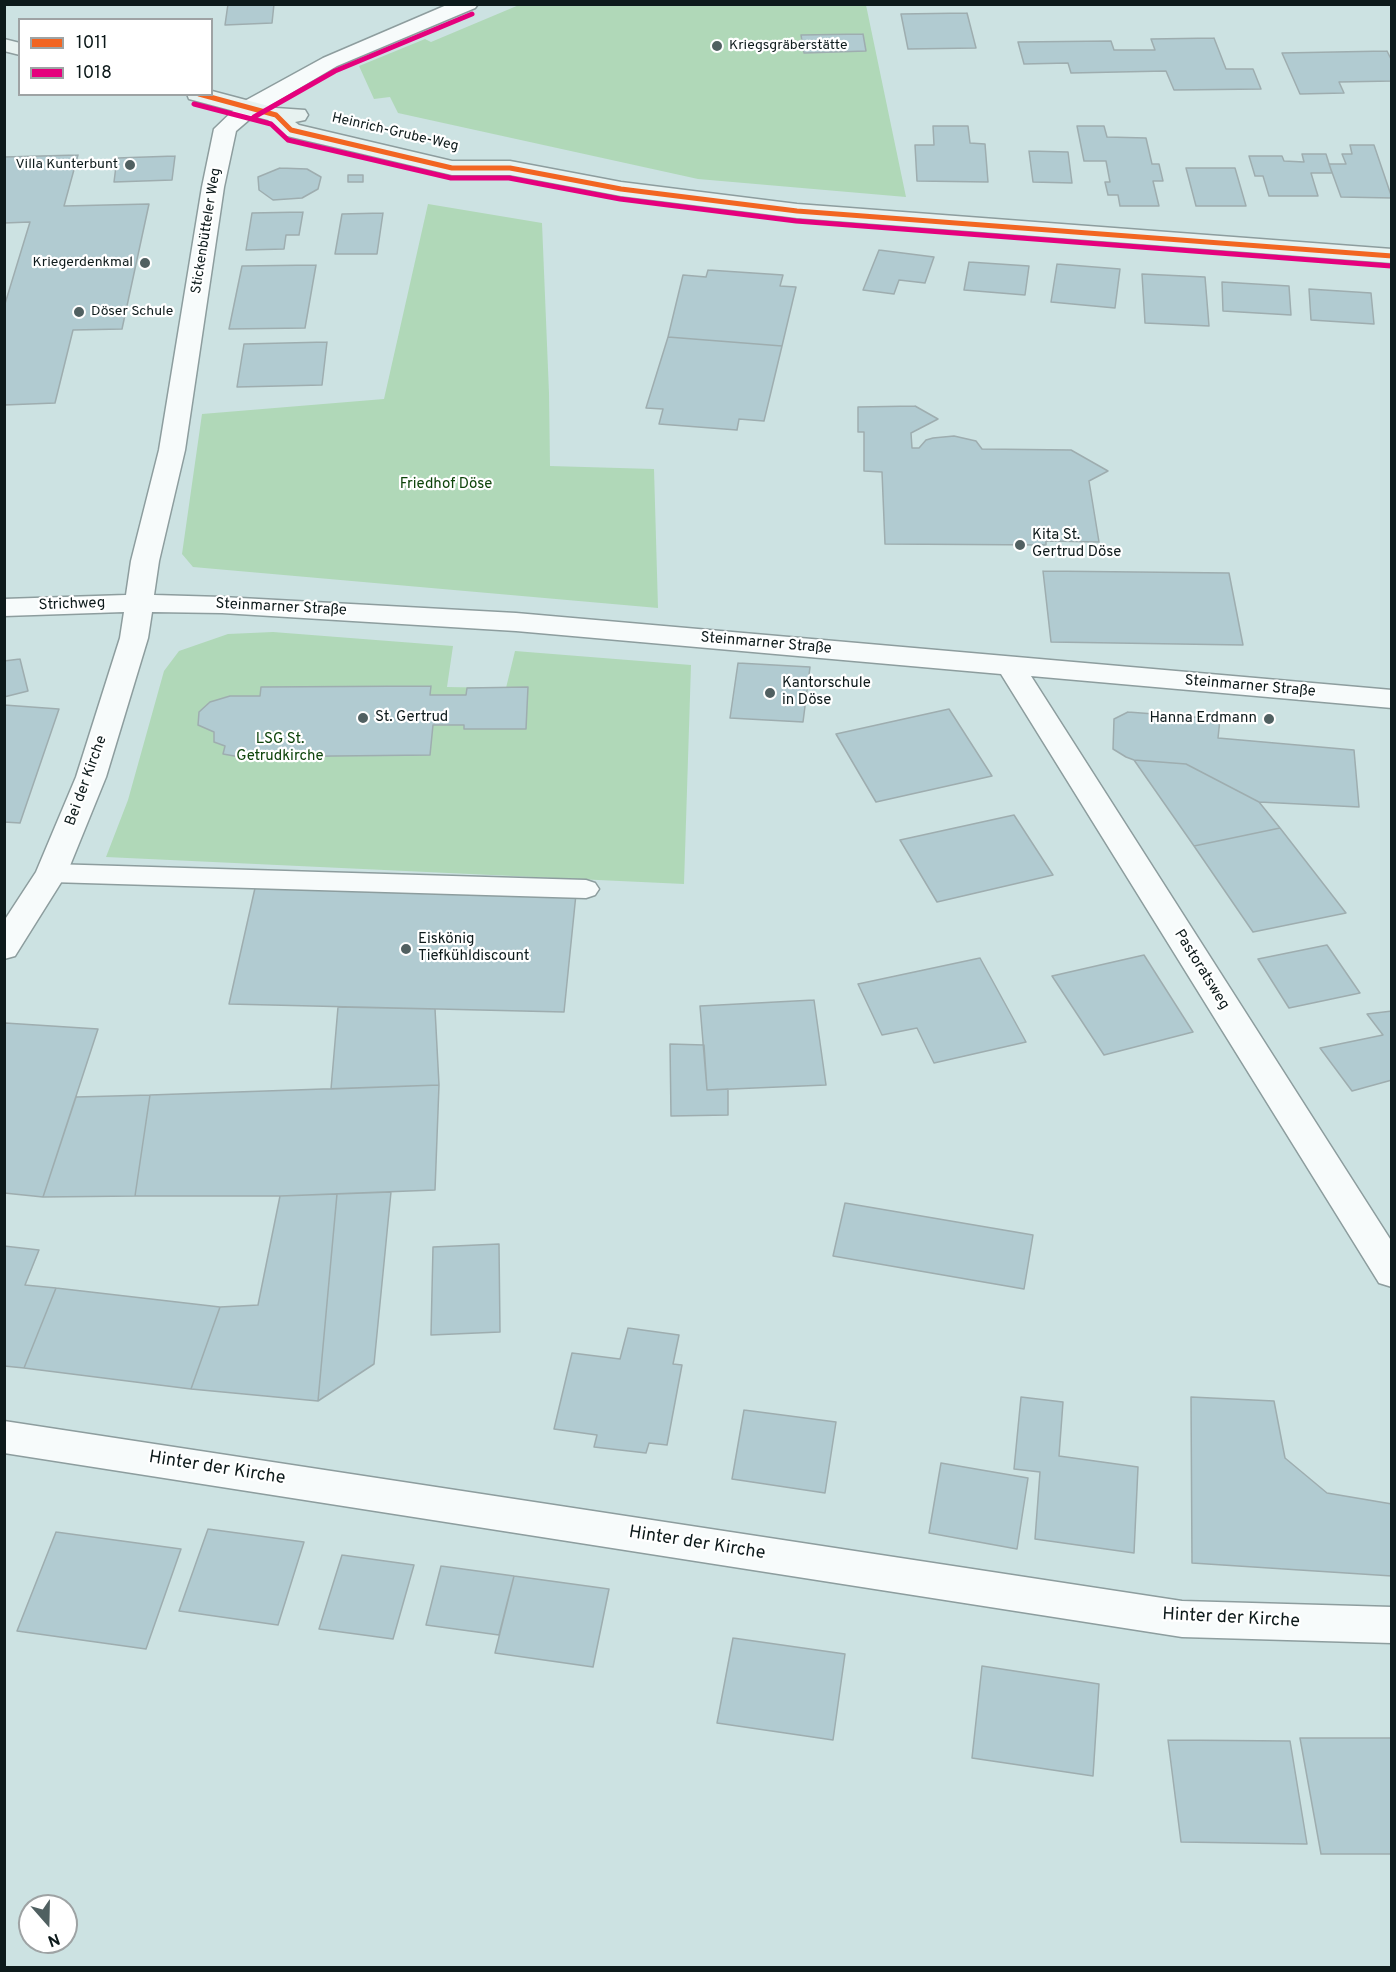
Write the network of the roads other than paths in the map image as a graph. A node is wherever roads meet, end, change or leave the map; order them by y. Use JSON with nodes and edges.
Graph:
{"nodes":[{"id":1,"x":468,"y":4,"type":"edge"},
{"id":2,"x":204,"y":96,"type":"edge"},
{"id":3,"x":249,"y":108,"type":"junction"},
{"id":4,"x":276,"y":115,"type":"junction"},
{"id":5,"x":320,"y":116,"type":"dead end"},
{"id":6,"x":456,"y":147,"type":"dead end"},
{"id":7,"x":510,"y":168,"type":"junction"},
{"id":8,"x":1392,"y":256,"type":"edge"},
{"id":9,"x":140,"y":603,"type":"junction"},
{"id":10,"x":4,"y":608,"type":"edge"},
{"id":11,"x":1011,"y":667,"type":"junction"},
{"id":12,"x":1392,"y":699,"type":"edge"},
{"id":13,"x":51,"y":873,"type":"junction"},
{"id":14,"x":586,"y":889,"type":"dead end"},
{"id":15,"x":4,"y":948,"type":"edge"},
{"id":16,"x":1392,"y":1273,"type":"edge"},
{"id":17,"x":4,"y":1437,"type":"edge"},
{"id":18,"x":1392,"y":1625,"type":"edge"}],
"edges":[{"from":1,"to":3,"type":"street","name":"Stickenbütteler Weg"},
{"from":2,"to":3,"type":"street","name":"Heinrich-Grube-Weg"},
{"from":3,"to":4,"type":"street","name":"Heinrich-Grube-Weg"},
{"from":3,"to":9,"type":"street","name":"Stickenbütteler Weg"},
{"from":4,"to":5,"type":"street","name":"Heinrich-Grube-Weg"},
{"from":4,"to":7,"type":"street","name":"Heinrich-Grube-Weg"},
{"from":6,"to":7,"type":"street","name":"Heinrich-Grube-Weg"},
{"from":7,"to":8,"type":"street","name":"Heinrich-Grube-Weg"},
{"from":9,"to":10,"type":"street","name":"Strichweg"},
{"from":9,"to":11,"type":"street","name":"Steinmarner Straße"},
{"from":9,"to":13,"type":"street","name":"Bei der Kirche"},
{"from":11,"to":12,"type":"street","name":"Steinmarner Straße"},
{"from":11,"to":16,"type":"street","name":"Pastoratsweg"},
{"from":13,"to":14,"type":"lane"},
{"from":13,"to":15,"type":"street","name":"Bei der Kirche"},
{"from":17,"to":18,"type":"street","name":"Hinter der Kirche"}]}
